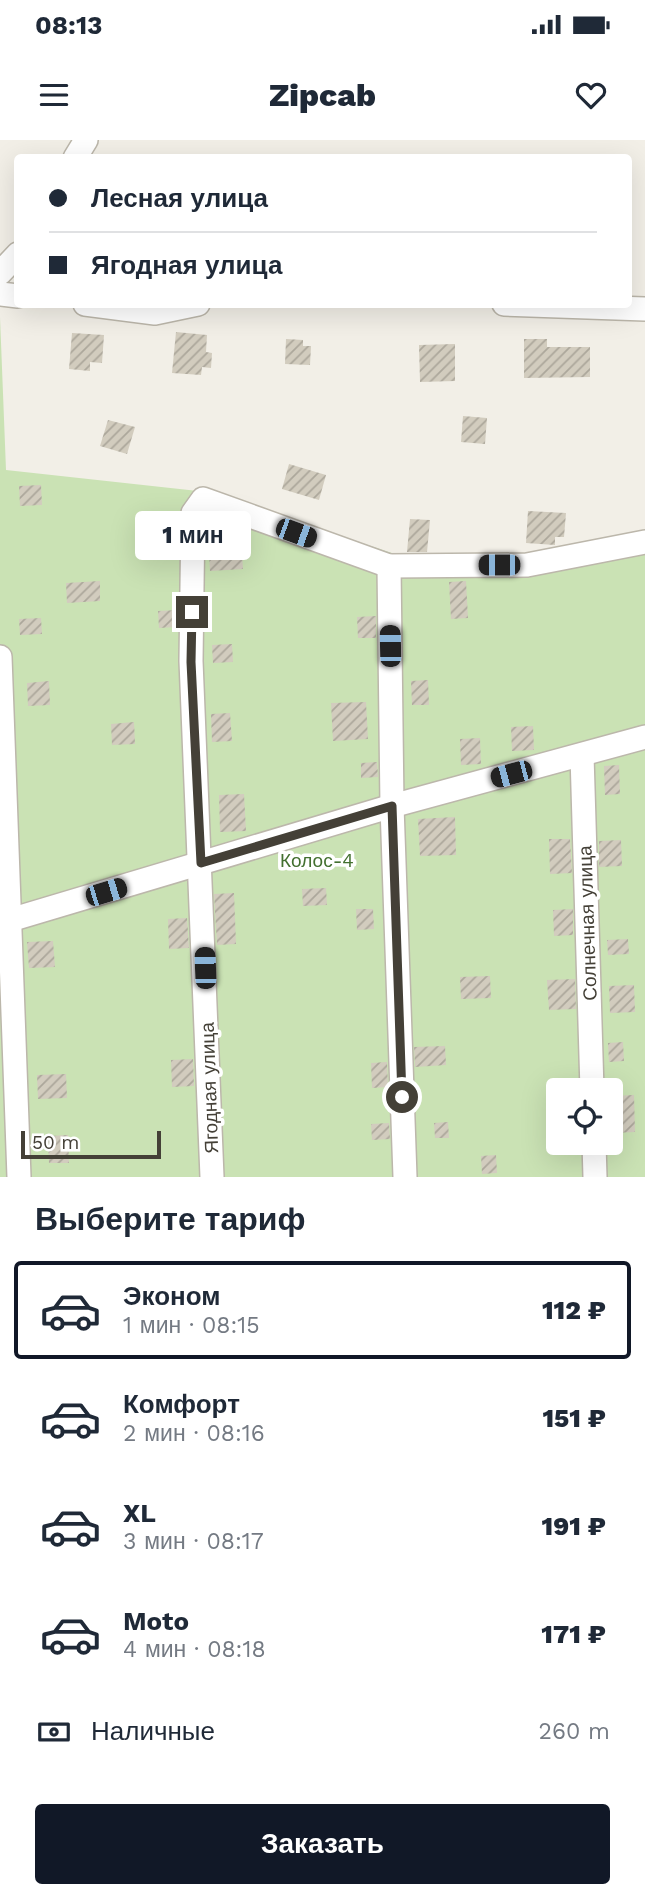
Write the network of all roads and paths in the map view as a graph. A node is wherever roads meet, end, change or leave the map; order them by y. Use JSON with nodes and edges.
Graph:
{"nodes":[{"id":1,"x":14,"y":258,"type":"edge"},
{"id":2,"x":0,"y":273,"type":"edge"},
{"id":3,"x":116,"y":308,"type":"edge"},
{"id":4,"x":179,"y":308,"type":"edge"},
{"id":5,"x":617,"y":308,"type":"edge"},
{"id":6,"x":645,"y":309,"type":"edge"},
{"id":7,"x":645,"y":542,"type":"edge"},
{"id":8,"x":389,"y":566,"type":"junction"},
{"id":9,"x":0,"y":657,"type":"edge"},
{"id":10,"x":645,"y":737,"type":"edge"},
{"id":11,"x":582,"y":755,"type":"junction"},
{"id":12,"x":392,"y":806,"type":"junction"},
{"id":13,"x":201,"y":863,"type":"junction"},
{"id":14,"x":5,"y":922,"type":"edge"},
{"id":15,"x":592,"y":1078,"type":"edge"},
{"id":16,"x":594,"y":1155,"type":"edge"},
{"id":17,"x":19,"y":1177,"type":"edge"},
{"id":18,"x":212,"y":1177,"type":"edge"},
{"id":19,"x":405,"y":1177,"type":"edge"},
{"id":20,"x":595,"y":1177,"type":"edge"}],
"edges":[{"from":1,"to":2,"type":"street"},
{"from":3,"to":4,"type":"street"},
{"from":5,"to":6,"type":"street"},
{"from":7,"to":8,"type":"street"},
{"from":8,"to":12,"type":"street"},
{"from":8,"to":13,"type":"street","name":"Ягодная улица"},
{"from":9,"to":14,"type":"street"},
{"from":10,"to":11,"type":"street"},
{"from":11,"to":12,"type":"street"},
{"from":11,"to":15,"type":"street","name":"Солнечная улица"},
{"from":12,"to":13,"type":"street"},
{"from":12,"to":19,"type":"street"},
{"from":13,"to":14,"type":"street"},
{"from":13,"to":18,"type":"street","name":"Ягодная улица"},
{"from":14,"to":17,"type":"street"},
{"from":16,"to":20,"type":"street"}]}
